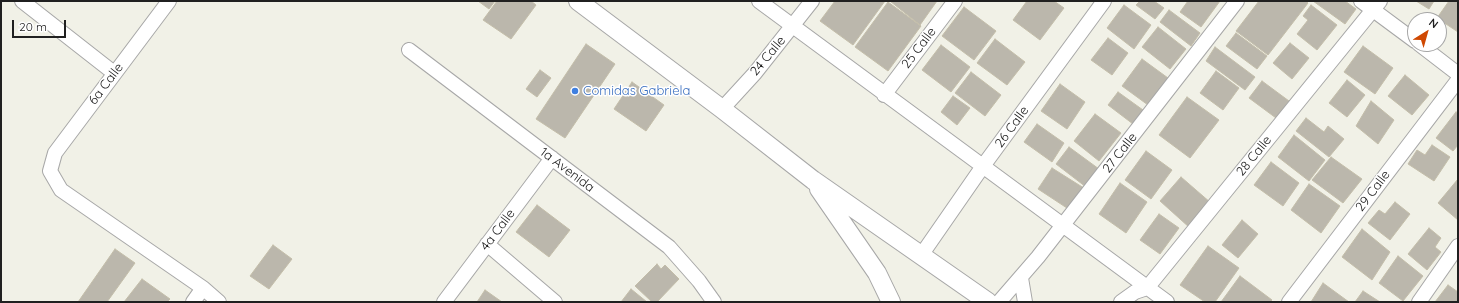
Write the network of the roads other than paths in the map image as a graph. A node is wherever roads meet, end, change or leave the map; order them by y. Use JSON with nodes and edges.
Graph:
{"nodes":[{"id":1,"x":22,"y":1,"type":"edge"},
{"id":2,"x":169,"y":1,"type":"edge"},
{"id":3,"x":578,"y":1,"type":"edge"},
{"id":4,"x":759,"y":1,"type":"edge"},
{"id":5,"x":812,"y":1,"type":"edge"},
{"id":6,"x":954,"y":1,"type":"edge"},
{"id":7,"x":1104,"y":1,"type":"edge"},
{"id":8,"x":1237,"y":1,"type":"edge"},
{"id":9,"x":1362,"y":1,"type":"edge"},
{"id":10,"x":1377,"y":5,"type":"edge"},
{"id":11,"x":793,"y":26,"type":"junction"},
{"id":12,"x":1407,"y":33,"type":"edge"},
{"id":13,"x":409,"y":50,"type":"dead end"},
{"id":14,"x":1429,"y":52,"type":"edge"},
{"id":15,"x":114,"y":73,"type":"junction"},
{"id":16,"x":1458,"y":74,"type":"edge"},
{"id":17,"x":1458,"y":80,"type":"edge"},
{"id":18,"x":884,"y":95,"type":"junction"},
{"id":19,"x":722,"y":109,"type":"junction"},
{"id":20,"x":552,"y":158,"type":"junction"},
{"id":21,"x":983,"y":166,"type":"junction"},
{"id":22,"x":813,"y":180,"type":"junction"},
{"id":23,"x":1063,"y":225,"type":"junction"},
{"id":24,"x":487,"y":244,"type":"junction"},
{"id":25,"x":1458,"y":246,"type":"edge"},
{"id":26,"x":922,"y":254,"type":"junction"},
{"id":27,"x":1021,"y":278,"type":"junction"},
{"id":28,"x":203,"y":288,"type":"junction"},
{"id":29,"x":1147,"y":288,"type":"junction"},
{"id":30,"x":192,"y":302,"type":"edge"},
{"id":31,"x":219,"y":302,"type":"edge"},
{"id":32,"x":444,"y":302,"type":"edge"},
{"id":33,"x":555,"y":302,"type":"edge"},
{"id":34,"x":714,"y":302,"type":"edge"},
{"id":35,"x":891,"y":302,"type":"edge"},
{"id":36,"x":988,"y":302,"type":"edge"},
{"id":37,"x":999,"y":302,"type":"edge"},
{"id":38,"x":1025,"y":302,"type":"edge"},
{"id":39,"x":1121,"y":302,"type":"edge"},
{"id":40,"x":1167,"y":302,"type":"edge"},
{"id":41,"x":1289,"y":302,"type":"edge"},
{"id":42,"x":1418,"y":302,"type":"edge"}],
"edges":[{"from":1,"to":15,"type":"street"},
{"from":2,"to":15,"type":"street","name":"6a Calle"},
{"from":3,"to":19,"type":"street"},
{"from":4,"to":11,"type":"street"},
{"from":5,"to":11,"type":"street","name":"24 Calle"},
{"from":6,"to":18,"type":"street","name":"25 Calle"},
{"from":7,"to":21,"type":"street","name":"26 Calle"},
{"from":8,"to":23,"type":"street","name":"27 Calle"},
{"from":9,"to":10,"type":"street"},
{"from":10,"to":12,"type":"street"},
{"from":10,"to":29,"type":"street","name":"28 Calle"},
{"from":11,"to":18,"type":"street"},
{"from":11,"to":19,"type":"street","name":"24 Calle"},
{"from":13,"to":20,"type":"street","name":"1a Avenida"},
{"from":14,"to":16,"type":"street"},
{"from":15,"to":28,"type":"street","name":"6a Calle"},
{"from":17,"to":41,"type":"street","name":"29 Calle"},
{"from":18,"to":21,"type":"street"},
{"from":19,"to":22,"type":"street"},
{"from":20,"to":24,"type":"street","name":"4a Calle"},
{"from":20,"to":34,"type":"street","name":"1a Avenida"},
{"from":21,"to":23,"type":"street"},
{"from":21,"to":26,"type":"street","name":"26 Calle"},
{"from":22,"to":26,"type":"street"},
{"from":22,"to":35,"type":"street"},
{"from":23,"to":27,"type":"street","name":"27 Calle"},
{"from":23,"to":29,"type":"street"},
{"from":24,"to":32,"type":"street","name":"4a Calle"},
{"from":24,"to":33,"type":"street"},
{"from":25,"to":42,"type":"street"},
{"from":26,"to":36,"type":"street"},
{"from":27,"to":37,"type":"street","name":"27 Calle"},
{"from":27,"to":38,"type":"street"},
{"from":28,"to":30,"type":"street"},
{"from":28,"to":31,"type":"street"},
{"from":29,"to":39,"type":"street","name":"28 Calle"},
{"from":29,"to":40,"type":"street"}]}
